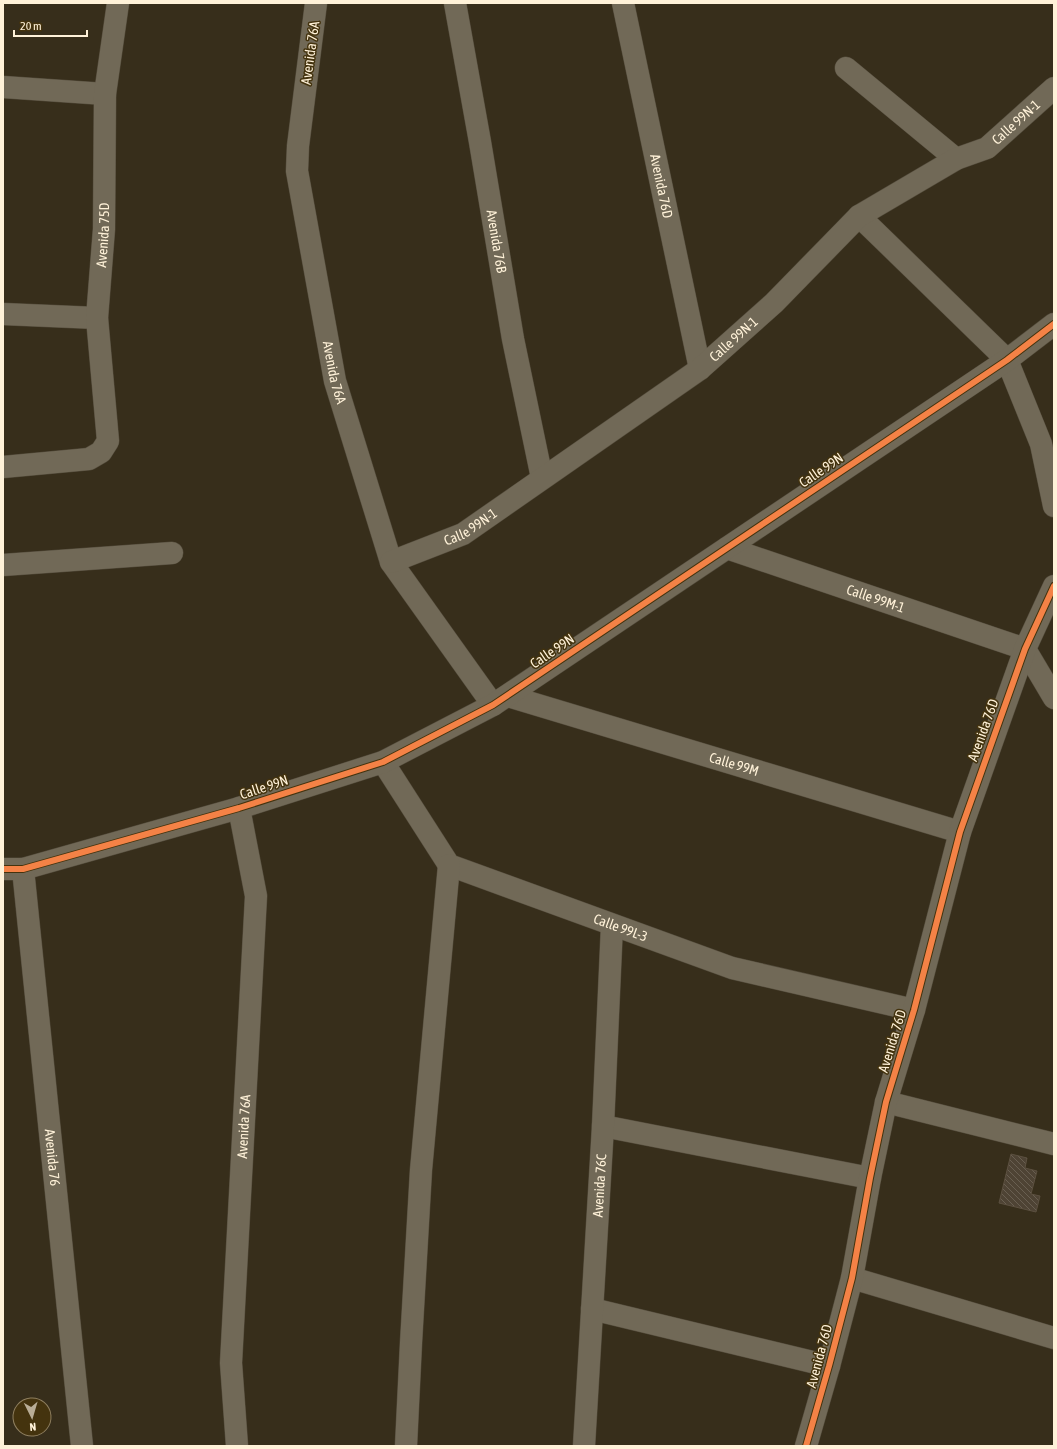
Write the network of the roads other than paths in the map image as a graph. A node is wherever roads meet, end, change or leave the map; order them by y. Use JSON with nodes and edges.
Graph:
{"nodes":[{"id":1,"x":118,"y":3,"type":"edge"},
{"id":2,"x":316,"y":3,"type":"edge"},
{"id":3,"x":454,"y":3,"type":"edge"},
{"id":4,"x":623,"y":3,"type":"edge"},
{"id":5,"x":846,"y":68,"type":"dead end"},
{"id":6,"x":3,"y":87,"type":"edge"},
{"id":7,"x":1054,"y":88,"type":"edge"},
{"id":8,"x":106,"y":94,"type":"junction"},
{"id":9,"x":956,"y":159,"type":"junction"},
{"id":10,"x":859,"y":216,"type":"junction"},
{"id":11,"x":3,"y":314,"type":"edge"},
{"id":12,"x":97,"y":318,"type":"junction"},
{"id":13,"x":1054,"y":324,"type":"edge"},
{"id":14,"x":1007,"y":360,"type":"junction"},
{"id":15,"x":700,"y":369,"type":"junction"},
{"id":16,"x":3,"y":467,"type":"edge"},
{"id":17,"x":542,"y":478,"type":"junction"},
{"id":18,"x":1054,"y":506,"type":"edge"},
{"id":19,"x":727,"y":548,"type":"junction"},
{"id":20,"x":172,"y":553,"type":"dead end"},
{"id":21,"x":391,"y":562,"type":"junction"},
{"id":22,"x":3,"y":565,"type":"edge"},
{"id":23,"x":1054,"y":586,"type":"edge"},
{"id":24,"x":1025,"y":649,"type":"junction"},
{"id":25,"x":1054,"y":698,"type":"edge"},
{"id":26,"x":500,"y":701,"type":"junction"},
{"id":27,"x":383,"y":762,"type":"junction"},
{"id":28,"x":239,"y":808,"type":"junction"},
{"id":29,"x":960,"y":832,"type":"junction"},
{"id":30,"x":449,"y":866,"type":"junction"},
{"id":31,"x":13,"y":869,"type":"edge"},
{"id":32,"x":612,"y":925,"type":"junction"},
{"id":33,"x":914,"y":1010,"type":"junction"},
{"id":34,"x":886,"y":1102,"type":"junction"},
{"id":35,"x":602,"y":1126,"type":"junction"},
{"id":36,"x":1054,"y":1144,"type":"edge"},
{"id":37,"x":870,"y":1178,"type":"junction"},
{"id":38,"x":852,"y":1278,"type":"junction"},
{"id":39,"x":592,"y":1309,"type":"junction"},
{"id":40,"x":1054,"y":1338,"type":"edge"},
{"id":41,"x":829,"y":1366,"type":"junction"},
{"id":42,"x":82,"y":1446,"type":"edge"},
{"id":43,"x":237,"y":1446,"type":"edge"},
{"id":44,"x":406,"y":1446,"type":"edge"},
{"id":45,"x":584,"y":1446,"type":"edge"},
{"id":46,"x":806,"y":1446,"type":"edge"}],
"edges":[{"from":1,"to":8,"type":"street","name":"Avenida 75D"},
{"from":2,"to":21,"type":"street","name":"Avenida 76A"},
{"from":3,"to":17,"type":"street","name":"Avenida 76B"},
{"from":4,"to":15,"type":"street","name":"Avenida 76D"},
{"from":5,"to":9,"type":"street"},
{"from":6,"to":8,"type":"street"},
{"from":7,"to":9,"type":"street","name":"Calle 99N-1"},
{"from":8,"to":12,"type":"street","name":"Avenida 75D"},
{"from":9,"to":10,"type":"street","name":"Calle 99N-1"},
{"from":10,"to":14,"type":"street"},
{"from":10,"to":15,"type":"street","name":"Calle 99N-1"},
{"from":11,"to":12,"type":"street"},
{"from":12,"to":16,"type":"street","name":"Avenida 75D"},
{"from":13,"to":14,"type":"street","name":"Calle 99N"},
{"from":14,"to":18,"type":"street"},
{"from":14,"to":19,"type":"street","name":"Calle 99N"},
{"from":15,"to":17,"type":"street","name":"Calle 99N-1"},
{"from":17,"to":21,"type":"street","name":"Calle 99N-1"},
{"from":19,"to":24,"type":"street","name":"Calle 99M-1"},
{"from":19,"to":26,"type":"street","name":"Calle 99N"},
{"from":20,"to":22,"type":"street"},
{"from":21,"to":26,"type":"street","name":"Avenida 76A"},
{"from":23,"to":24,"type":"street","name":"Avenida 76D"},
{"from":24,"to":25,"type":"street"},
{"from":24,"to":29,"type":"street","name":"Avenida 76D"},
{"from":26,"to":27,"type":"street","name":"Calle 99N"},
{"from":26,"to":29,"type":"street","name":"Calle 99M"},
{"from":27,"to":28,"type":"street","name":"Calle 99N"},
{"from":27,"to":30,"type":"street"},
{"from":28,"to":31,"type":"street","name":"Calle 99N"},
{"from":28,"to":43,"type":"street","name":"Avenida 76A"},
{"from":29,"to":33,"type":"street","name":"Avenida 76D"},
{"from":30,"to":32,"type":"street","name":"Calle 99L-3"},
{"from":30,"to":44,"type":"street"},
{"from":31,"to":42,"type":"street","name":"Avenida 76"},
{"from":32,"to":33,"type":"street","name":"Calle 99L-3"},
{"from":32,"to":35,"type":"street","name":"Avenida 76C"},
{"from":33,"to":34,"type":"street","name":"Avenida 76D"},
{"from":34,"to":36,"type":"street"},
{"from":34,"to":37,"type":"street","name":"Avenida 76D"},
{"from":35,"to":37,"type":"street"},
{"from":35,"to":39,"type":"street","name":"Avenida 76C"},
{"from":37,"to":38,"type":"street","name":"Avenida 76D"},
{"from":38,"to":40,"type":"street"},
{"from":38,"to":41,"type":"street","name":"Avenida 76D"},
{"from":39,"to":41,"type":"street"},
{"from":39,"to":45,"type":"street","name":"Avenida 76C"},
{"from":41,"to":46,"type":"street","name":"Avenida 76D"}]}
